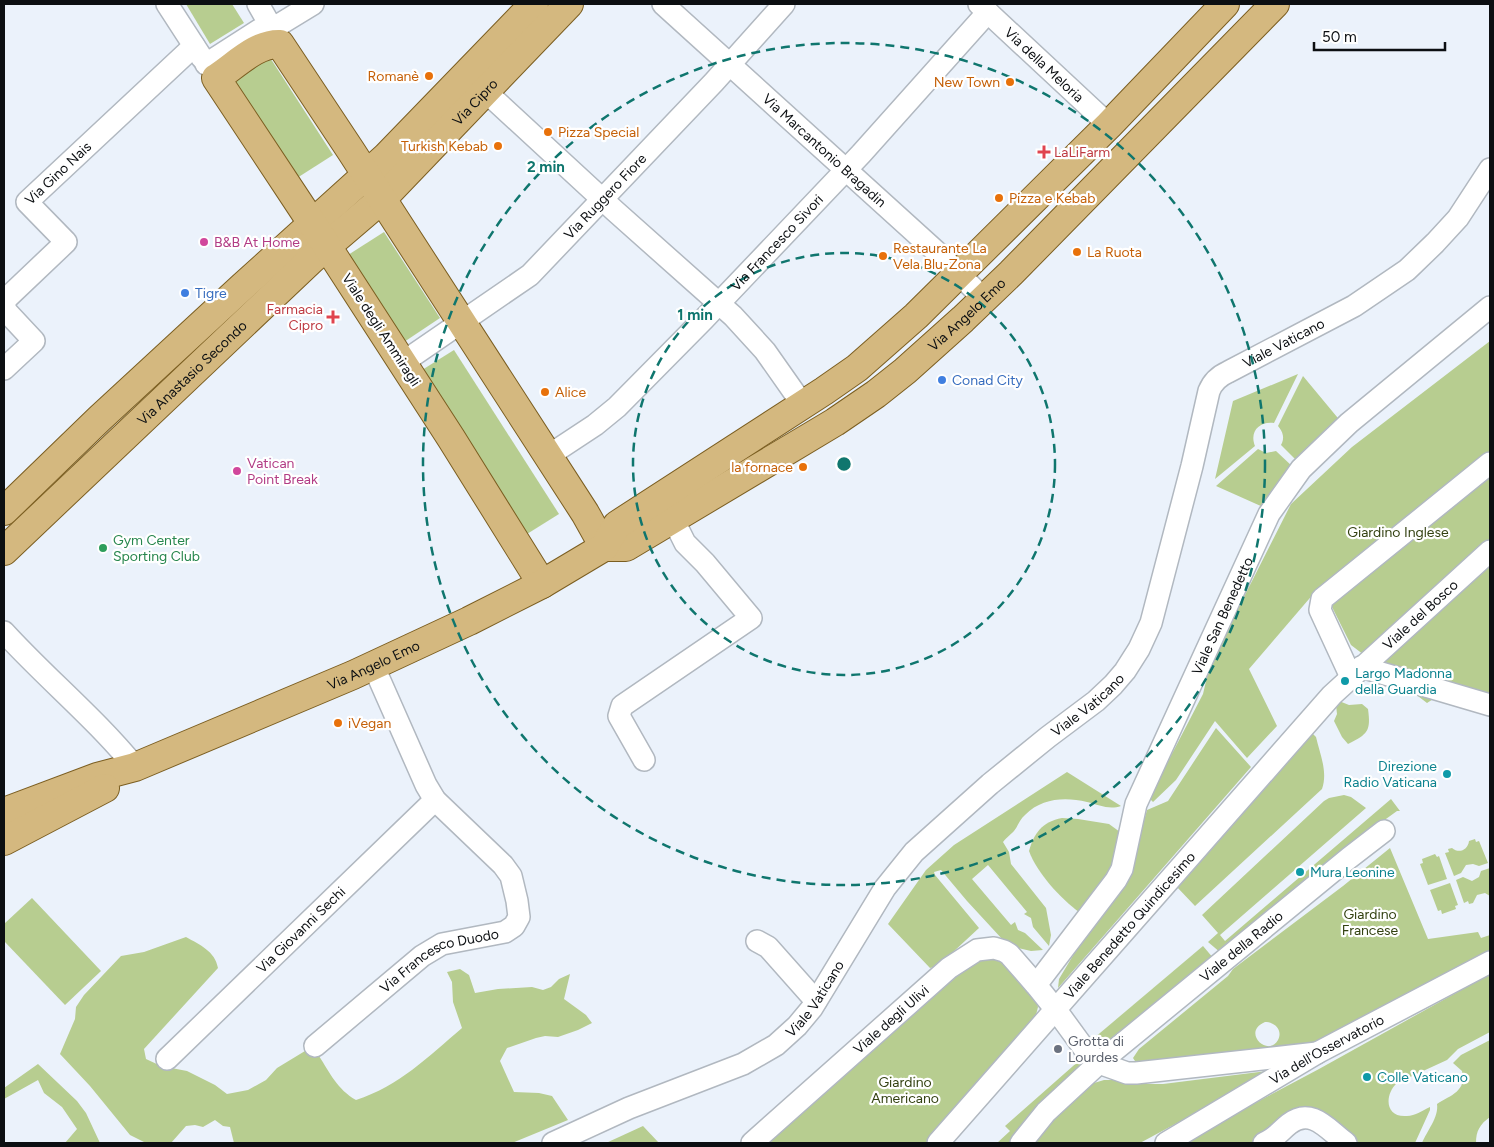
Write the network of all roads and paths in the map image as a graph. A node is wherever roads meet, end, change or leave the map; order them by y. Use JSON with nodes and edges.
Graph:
{"nodes":[{"id":1,"x":167,"y":4,"type":"edge"},
{"id":2,"x":258,"y":4,"type":"edge"},
{"id":3,"x":313,"y":4,"type":"edge"},
{"id":4,"x":534,"y":4,"type":"edge"},
{"id":5,"x":569,"y":4,"type":"edge"},
{"id":6,"x":663,"y":4,"type":"edge"},
{"id":7,"x":784,"y":4,"type":"edge"},
{"id":8,"x":1226,"y":4,"type":"edge"},
{"id":9,"x":1275,"y":4,"type":"edge"},
{"id":10,"x":983,"y":8,"type":"edge"},
{"id":11,"x":276,"y":36,"type":"junction"},
{"id":12,"x":194,"y":46,"type":"junction"},
{"id":13,"x":730,"y":64,"type":"junction"},
{"id":14,"x":211,"y":71,"type":"junction"},
{"id":15,"x":486,"y":92,"type":"junction"},
{"id":16,"x":1108,"y":125,"type":"junction"},
{"id":17,"x":847,"y":169,"type":"junction"},
{"id":18,"x":1490,"y":169,"type":"edge"},
{"id":19,"x":366,"y":175,"type":"junction"},
{"id":20,"x":382,"y":198,"type":"junction"},
{"id":21,"x":602,"y":199,"type":"junction"},
{"id":22,"x":312,"y":223,"type":"junction"},
{"id":23,"x":327,"y":246,"type":"junction"},
{"id":24,"x":959,"y":273,"type":"junction"},
{"id":25,"x":984,"y":299,"type":"junction"},
{"id":26,"x":720,"y":303,"type":"junction"},
{"id":27,"x":1490,"y":307,"type":"edge"},
{"id":28,"x":462,"y":322,"type":"junction"},
{"id":29,"x":402,"y":363,"type":"junction"},
{"id":30,"x":4,"y":369,"type":"edge"},
{"id":31,"x":803,"y":405,"type":"junction"},
{"id":32,"x":548,"y":456,"type":"junction"},
{"id":33,"x":1486,"y":470,"type":"edge"},
{"id":34,"x":676,"y":487,"type":"junction"},
{"id":35,"x":4,"y":511,"type":"edge"},
{"id":36,"x":673,"y":519,"type":"junction"},
{"id":37,"x":604,"y":547,"type":"junction"},
{"id":38,"x":4,"y":551,"type":"edge"},
{"id":39,"x":1490,"y":551,"type":"edge"},
{"id":40,"x":542,"y":584,"type":"junction"},
{"id":41,"x":4,"y":632,"type":"edge"},
{"id":42,"x":373,"y":666,"type":"junction"},
{"id":43,"x":1356,"y":672,"type":"junction"},
{"id":44,"x":1490,"y":705,"type":"edge"},
{"id":45,"x":1321,"y":706,"type":"joint"},
{"id":46,"x":644,"y":760,"type":"dead end"},
{"id":47,"x":135,"y":768,"type":"junction"},
{"id":48,"x":435,"y":800,"type":"junction"},
{"id":49,"x":4,"y":812,"type":"edge"},
{"id":50,"x":1384,"y":830,"type":"dead end"},
{"id":51,"x":4,"y":841,"type":"edge"},
{"id":52,"x":756,"y":941,"type":"dead end"},
{"id":53,"x":1490,"y":962,"type":"edge"},
{"id":54,"x":1036,"y":985,"type":"junction"},
{"id":55,"x":816,"y":1001,"type":"junction"},
{"id":56,"x":1056,"y":1010,"type":"junction"},
{"id":57,"x":314,"y":1046,"type":"dead end"},
{"id":58,"x":1317,"y":1053,"type":"junction"},
{"id":59,"x":167,"y":1059,"type":"dead end"},
{"id":60,"x":1099,"y":1063,"type":"junction"},
{"id":61,"x":553,"y":1143,"type":"edge"},
{"id":62,"x":752,"y":1143,"type":"edge"},
{"id":63,"x":938,"y":1143,"type":"edge"},
{"id":64,"x":1021,"y":1143,"type":"edge"},
{"id":65,"x":1166,"y":1143,"type":"edge"},
{"id":66,"x":1264,"y":1143,"type":"edge"},
{"id":67,"x":1346,"y":1143,"type":"edge"}],
"edges":[{"from":1,"to":12,"type":"street","name":"Viale degli Ammiragli"},
{"from":2,"to":11,"type":"street"},
{"from":3,"to":11,"type":"street"},
{"from":4,"to":19,"type":"main road","name":"Via Cipro"},
{"from":5,"to":15,"type":"main road","name":"Via Cipro"},
{"from":6,"to":13,"type":"street","name":"Via Marcantonio Bragadin"},
{"from":7,"to":13,"type":"street","name":"Via Ruggero Fiore"},
{"from":8,"to":16,"type":"main road","name":"Via Angelo Emo"},
{"from":9,"to":25,"type":"main road","name":"Via Angelo Emo"},
{"from":10,"to":16,"type":"street","name":"Via della Meloria"},
{"from":10,"to":17,"type":"street","name":"Via Francesco Sivori"},
{"from":11,"to":14,"type":"main road"},
{"from":11,"to":19,"type":"main road"},
{"from":12,"to":14,"type":"street","name":"Viale degli Ammiragli"},
{"from":12,"to":30,"type":"street","name":"Via Gino Nais"},
{"from":13,"to":17,"type":"street","name":"Via Marcantonio Bragadin"},
{"from":13,"to":21,"type":"street","name":"Via Ruggero Fiore"},
{"from":14,"to":22,"type":"main road","name":"Viale degli Ammiragli"},
{"from":15,"to":20,"type":"main road","name":"Via Cipro"},
{"from":15,"to":21,"type":"street"},
{"from":16,"to":24,"type":"main road","name":"Via Angelo Emo"},
{"from":17,"to":24,"type":"street","name":"Via Marcantonio Bragadin"},
{"from":17,"to":26,"type":"street","name":"Via Francesco Sivori"},
{"from":18,"to":55,"type":"street","name":"Viale Vaticano"},
{"from":19,"to":20,"type":"main road"},
{"from":19,"to":22,"type":"main road","name":"Via Anastasio Secondo"},
{"from":20,"to":23,"type":"main road","name":"Via Anastasio Secondo"},
{"from":20,"to":28,"type":"main road"},
{"from":21,"to":26,"type":"street"},
{"from":21,"to":28,"type":"street","name":"Via Ruggero Fiore"},
{"from":22,"to":23,"type":"main road","name":"Viale degli Ammiragli"},
{"from":22,"to":35,"type":"main road","name":"Via Anastasio Secondo"},
{"from":23,"to":29,"type":"main road","name":"Viale degli Ammiragli"},
{"from":23,"to":38,"type":"main road","name":"Via Anastasio Secondo"},
{"from":24,"to":25,"type":"street","name":"Via Marcantonio Bragadin"},
{"from":24,"to":31,"type":"main road","name":"Via Angelo Emo"},
{"from":25,"to":36,"type":"main road","name":"Via Angelo Emo"},
{"from":26,"to":31,"type":"street"},
{"from":26,"to":32,"type":"street","name":"Via Francesco Sivori"},
{"from":27,"to":54,"type":"street","name":"Viale San Benedetto"},
{"from":28,"to":29,"type":"street","name":"Via Ruggero Fiore"},
{"from":28,"to":32,"type":"main road"},
{"from":29,"to":40,"type":"main road","name":"Viale degli Ammiragli"},
{"from":31,"to":34,"type":"main road","name":"Via Angelo Emo"},
{"from":32,"to":37,"type":"main road"},
{"from":33,"to":43,"type":"street"},
{"from":34,"to":36,"type":"street"},
{"from":34,"to":37,"type":"main road","name":"Via Angelo Emo"},
{"from":36,"to":37,"type":"main road","name":"Via Angelo Emo"},
{"from":36,"to":46,"type":"street"},
{"from":37,"to":40,"type":"main road","name":"Via Angelo Emo"},
{"from":39,"to":43,"type":"street","name":"Viale del Bosco"},
{"from":40,"to":42,"type":"main road","name":"Via Angelo Emo"},
{"from":41,"to":47,"type":"street"},
{"from":42,"to":47,"type":"main road","name":"Via Angelo Emo"},
{"from":42,"to":48,"type":"street","name":"Via Francesco Duodo"},
{"from":43,"to":44,"type":"street"},
{"from":43,"to":45,"type":"street","name":"Viale del Bosco"},
{"from":45,"to":56,"type":"street","name":"Viale Benedetto Quindicesimo"},
{"from":47,"to":49,"type":"main road","name":"Via Angelo Emo"},
{"from":47,"to":51,"type":"main road","name":"Via Angelo Emo"},
{"from":48,"to":57,"type":"street","name":"Via Francesco Duodo"},
{"from":48,"to":59,"type":"street","name":"Via Giovanni Sechi"},
{"from":50,"to":60,"type":"street","name":"Viale della Radio"},
{"from":52,"to":55,"type":"street"},
{"from":53,"to":58,"type":"street","name":"Via dell'Osservatorio"},
{"from":54,"to":56,"type":"street","name":"Viale degli Ulivi"},
{"from":54,"to":62,"type":"street","name":"Viale degli Ulivi"},
{"from":55,"to":61,"type":"street","name":"Viale Vaticano"},
{"from":56,"to":60,"type":"street","name":"Viale degli Ulivi"},
{"from":56,"to":63,"type":"street","name":"Viale Benedetto Quindicesimo"},
{"from":58,"to":60,"type":"street"},
{"from":58,"to":65,"type":"street","name":"Via dell'Osservatorio"},
{"from":60,"to":64,"type":"street","name":"Viale della Radio"},
{"from":66,"to":67,"type":"street"}]}
